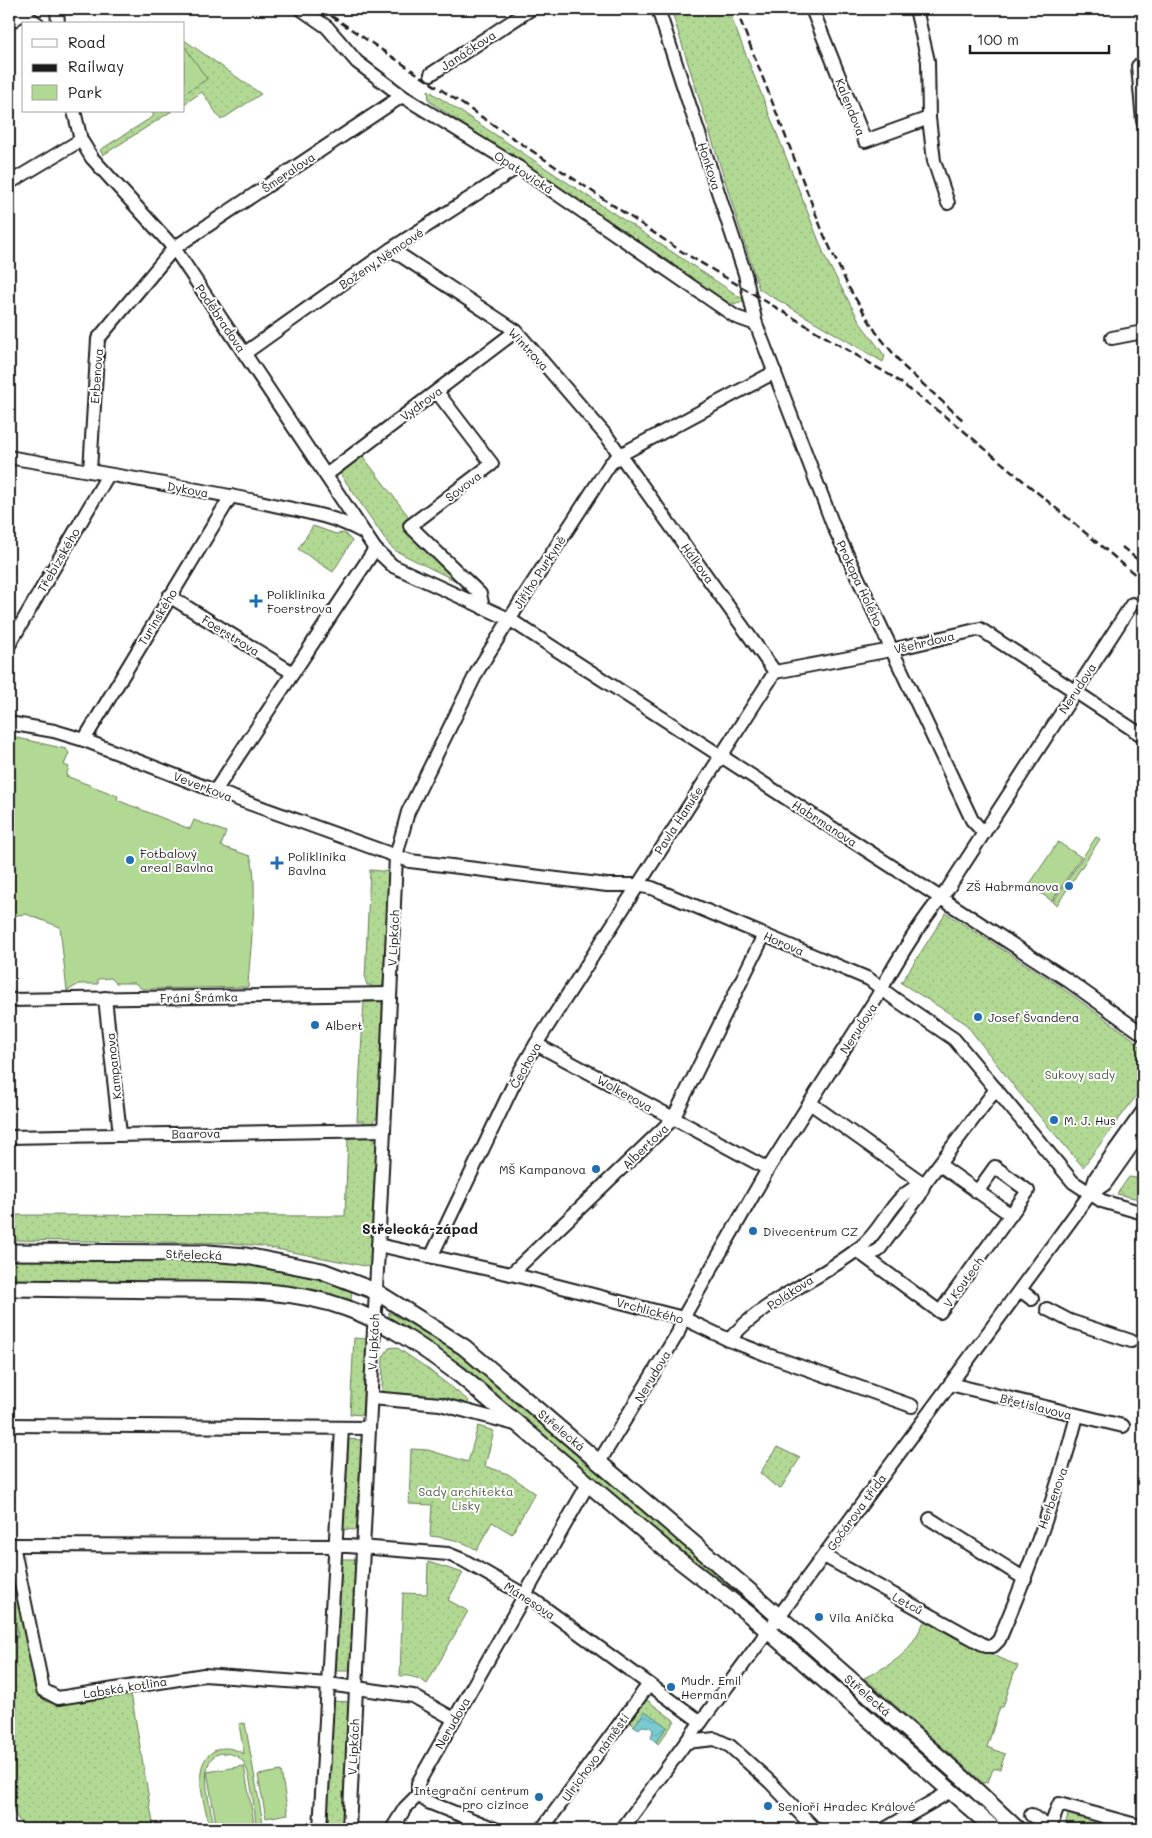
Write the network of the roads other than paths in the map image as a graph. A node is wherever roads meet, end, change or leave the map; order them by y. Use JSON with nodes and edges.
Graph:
{"nodes":[{"id":1,"x":57,"y":9,"type":"edge"},
{"id":2,"x":301,"y":9,"type":"edge"},
{"id":3,"x":531,"y":9,"type":"edge"},
{"id":4,"x":658,"y":9,"type":"edge"},
{"id":5,"x":812,"y":9,"type":"edge"},
{"id":6,"x":916,"y":9,"type":"edge"},
{"id":7,"x":23,"y":10,"type":"edge"},
{"id":8,"x":36,"y":22,"type":"edge"},
{"id":9,"x":58,"y":22,"type":"edge"},
{"id":10,"x":9,"y":23,"type":"edge"},
{"id":11,"x":1143,"y":66,"type":"edge"},
{"id":12,"x":431,"y":74,"type":"dead end"},
{"id":13,"x":402,"y":96,"type":"junction"},
{"id":14,"x":74,"y":112,"type":"edge"},
{"id":15,"x":929,"y":118,"type":"junction"},
{"id":16,"x":1143,"y":121,"type":"edge"},
{"id":17,"x":80,"y":140,"type":"junction"},
{"id":18,"x":518,"y":167,"type":"junction"},
{"id":19,"x":9,"y":183,"type":"edge"},
{"id":20,"x":948,"y":203,"type":"dead end"},
{"id":21,"x":174,"y":248,"type":"junction"},
{"id":22,"x":391,"y":250,"type":"junction"},
{"id":23,"x":756,"y":324,"type":"junction"},
{"id":24,"x":516,"y":331,"type":"junction"},
{"id":25,"x":1143,"y":332,"type":"edge"},
{"id":26,"x":1112,"y":338,"type":"dead end"},
{"id":27,"x":245,"y":353,"type":"junction"},
{"id":28,"x":775,"y":372,"type":"junction"},
{"id":29,"x":437,"y":392,"type":"junction"},
{"id":30,"x":620,"y":455,"type":"junction"},
{"id":31,"x":9,"y":457,"type":"edge"},
{"id":32,"x":90,"y":471,"type":"junction"},
{"id":33,"x":108,"y":475,"type":"junction"},
{"id":34,"x":326,"y":475,"type":"junction"},
{"id":35,"x":231,"y":496,"type":"junction"},
{"id":36,"x":364,"y":532,"type":"junction"},
{"id":37,"x":375,"y":549,"type":"junction"},
{"id":38,"x":169,"y":596,"type":"junction"},
{"id":39,"x":1132,"y":604,"type":"dead end"},
{"id":40,"x":483,"y":608,"type":"junction"},
{"id":41,"x":509,"y":619,"type":"junction"},
{"id":42,"x":9,"y":645,"type":"edge"},
{"id":43,"x":890,"y":650,"type":"junction"},
{"id":44,"x":775,"y":672,"type":"junction"},
{"id":45,"x":293,"y":674,"type":"junction"},
{"id":46,"x":1075,"y":692,"type":"junction"},
{"id":47,"x":9,"y":723,"type":"edge"},
{"id":48,"x":1143,"y":736,"type":"edge"},
{"id":49,"x":84,"y":740,"type":"junction"},
{"id":50,"x":720,"y":755,"type":"junction"},
{"id":51,"x":215,"y":790,"type":"junction"},
{"id":52,"x":984,"y":833,"type":"junction"},
{"id":53,"x":396,"y":856,"type":"junction"},
{"id":54,"x":636,"y":885,"type":"junction"},
{"id":55,"x":941,"y":897,"type":"junction"},
{"id":56,"x":764,"y":935,"type":"junction"},
{"id":57,"x":882,"y":988,"type":"junction"},
{"id":58,"x":390,"y":994,"type":"junction"},
{"id":59,"x":105,"y":998,"type":"junction"},
{"id":60,"x":9,"y":1000,"type":"edge"},
{"id":61,"x":1142,"y":1030,"type":"edge"},
{"id":62,"x":536,"y":1044,"type":"junction"},
{"id":63,"x":996,"y":1089,"type":"junction"},
{"id":64,"x":810,"y":1103,"type":"junction"},
{"id":65,"x":1143,"y":1111,"type":"edge"},
{"id":66,"x":673,"y":1119,"type":"junction"},
{"id":67,"x":384,"y":1130,"type":"junction"},
{"id":68,"x":1143,"y":1130,"type":"edge"},
{"id":69,"x":120,"y":1134,"type":"junction"},
{"id":70,"x":9,"y":1137,"type":"edge"},
{"id":71,"x":940,"y":1165,"type":"junction"},
{"id":72,"x":768,"y":1169,"type":"junction"},
{"id":73,"x":924,"y":1184,"type":"junction"},
{"id":74,"x":977,"y":1192,"type":"junction"},
{"id":75,"x":1090,"y":1194,"type":"junction"},
{"id":76,"x":1143,"y":1213,"type":"edge"},
{"id":77,"x":1011,"y":1215,"type":"junction"},
{"id":78,"x":378,"y":1245,"type":"junction"},
{"id":79,"x":856,"y":1250,"type":"junction"},
{"id":80,"x":9,"y":1252,"type":"edge"},
{"id":81,"x":432,"y":1255,"type":"junction"},
{"id":82,"x":511,"y":1274,"type":"junction"},
{"id":83,"x":9,"y":1288,"type":"edge"},
{"id":84,"x":1020,"y":1290,"type":"junction"},
{"id":85,"x":375,"y":1291,"type":"junction"},
{"id":86,"x":1032,"y":1299,"type":"dead end"},
{"id":87,"x":1047,"y":1309,"type":"dead end"},
{"id":88,"x":683,"y":1318,"type":"junction"},
{"id":89,"x":374,"y":1320,"type":"junction"},
{"id":90,"x":730,"y":1340,"type":"junction"},
{"id":91,"x":1131,"y":1341,"type":"dead end"},
{"id":92,"x":950,"y":1384,"type":"junction"},
{"id":93,"x":371,"y":1398,"type":"junction"},
{"id":94,"x":912,"y":1406,"type":"dead end"},
{"id":95,"x":1077,"y":1416,"type":"junction"},
{"id":96,"x":9,"y":1425,"type":"edge"},
{"id":97,"x":520,"y":1425,"type":"junction"},
{"id":98,"x":1123,"y":1426,"type":"dead end"},
{"id":99,"x":342,"y":1428,"type":"junction"},
{"id":100,"x":369,"y":1428,"type":"junction"},
{"id":101,"x":599,"y":1462,"type":"junction"},
{"id":102,"x":588,"y":1484,"type":"junction"},
{"id":103,"x":930,"y":1519,"type":"dead end"},
{"id":104,"x":11,"y":1545,"type":"edge"},
{"id":105,"x":334,"y":1547,"type":"junction"},
{"id":106,"x":362,"y":1547,"type":"junction"},
{"id":107,"x":824,"y":1556,"type":"junction"},
{"id":108,"x":1025,"y":1579,"type":"junction"},
{"id":109,"x":525,"y":1595,"type":"junction"},
{"id":110,"x":778,"y":1618,"type":"junction"},
{"id":111,"x":768,"y":1631,"type":"junction"},
{"id":112,"x":993,"y":1646,"type":"joint"},
{"id":113,"x":328,"y":1684,"type":"junction"},
{"id":114,"x":649,"y":1684,"type":"junction"},
{"id":115,"x":356,"y":1689,"type":"junction"},
{"id":116,"x":454,"y":1719,"type":"junction"},
{"id":117,"x":701,"y":1722,"type":"junction"},
{"id":118,"x":686,"y":1742,"type":"junction"},
{"id":119,"x":418,"y":1795,"type":"junction"},
{"id":120,"x":944,"y":1795,"type":"dead end"},
{"id":121,"x":1031,"y":1815,"type":"dead end"},
{"id":122,"x":1143,"y":1827,"type":"edge"},
{"id":123,"x":320,"y":1829,"type":"edge"},
{"id":124,"x":349,"y":1829,"type":"edge"},
{"id":125,"x":392,"y":1829,"type":"edge"},
{"id":126,"x":495,"y":1829,"type":"edge"},
{"id":127,"x":542,"y":1829,"type":"edge"},
{"id":128,"x":622,"y":1829,"type":"edge"},
{"id":129,"x":815,"y":1829,"type":"edge"},
{"id":130,"x":885,"y":1829,"type":"edge"},
{"id":131,"x":994,"y":1829,"type":"edge"},
{"id":132,"x":1017,"y":1829,"type":"edge"}],
"edges":[{"from":1,"to":9,"type":"street"},
{"from":2,"to":13,"type":"street","name":"Opatovická"},
{"from":3,"to":12,"type":"street","name":"Janáčkova"},
{"from":4,"to":23,"type":"street","name":"Honkova"},
{"from":5,"to":15,"type":"street","name":"Kalendova"},
{"from":6,"to":15,"type":"street"},
{"from":7,"to":8,"type":"street"},
{"from":7,"to":10,"type":"street"},
{"from":11,"to":16,"type":"street"},
{"from":13,"to":18,"type":"street","name":"Opatovická"},
{"from":13,"to":21,"type":"street","name":"Šmeralova"},
{"from":14,"to":17,"type":"street","name":"Poděbradova"},
{"from":15,"to":20,"type":"street"},
{"from":17,"to":19,"type":"street"},
{"from":17,"to":21,"type":"street","name":"Poděbradova"},
{"from":18,"to":22,"type":"street","name":"Boženy Němcové"},
{"from":18,"to":23,"type":"street","name":"Opatovická"},
{"from":21,"to":27,"type":"street","name":"Poděbradova"},
{"from":21,"to":32,"type":"street","name":"Erbenova"},
{"from":22,"to":24,"type":"street","name":"Wintrova"},
{"from":22,"to":27,"type":"street","name":"Boženy Němcové"},
{"from":23,"to":28,"type":"street","name":"Prokopa Holého"},
{"from":24,"to":29,"type":"street","name":"Vydrova"},
{"from":24,"to":30,"type":"street","name":"Wintrova"},
{"from":25,"to":26,"type":"street"},
{"from":27,"to":34,"type":"street","name":"Poděbradova"},
{"from":28,"to":30,"type":"street","name":"Jiřího Purkyně"},
{"from":28,"to":43,"type":"street","name":"Prokopa Holého"},
{"from":29,"to":34,"type":"street","name":"Vydrova"},
{"from":29,"to":40,"type":"street","name":"Sovova"},
{"from":30,"to":41,"type":"street","name":"Jiřího Purkyně"},
{"from":30,"to":44,"type":"street","name":"Hálkova"},
{"from":31,"to":32,"type":"street","name":"Dykova"},
{"from":32,"to":33,"type":"street","name":"Dykova"},
{"from":33,"to":35,"type":"street","name":"Dykova"},
{"from":33,"to":42,"type":"street","name":"Třebízského"},
{"from":34,"to":36,"type":"street","name":"Poděbradova"},
{"from":35,"to":36,"type":"street","name":"Dykova"},
{"from":35,"to":38,"type":"street","name":"Turinského"},
{"from":36,"to":37,"type":"street","name":"Poděbradova"},
{"from":37,"to":40,"type":"street","name":"Poděbradova"},
{"from":37,"to":45,"type":"street"},
{"from":38,"to":45,"type":"street","name":"Foerstrova"},
{"from":38,"to":49,"type":"street","name":"Turinského"},
{"from":39,"to":46,"type":"street","name":"Nerudova"},
{"from":40,"to":41,"type":"street","name":"Habrmanova"},
{"from":41,"to":50,"type":"street","name":"Habrmanova"},
{"from":41,"to":53,"type":"street","name":"Jiřího Purkyně"},
{"from":43,"to":44,"type":"street","name":"Všehrdova"},
{"from":43,"to":46,"type":"street","name":"Všehrdova"},
{"from":43,"to":52,"type":"street","name":"Prokopa Holého"},
{"from":44,"to":50,"type":"street"},
{"from":45,"to":51,"type":"street"},
{"from":46,"to":48,"type":"street","name":"Všehrdova"},
{"from":46,"to":52,"type":"street","name":"Nerudova"},
{"from":47,"to":49,"type":"street","name":"Veverkova"},
{"from":49,"to":51,"type":"street","name":"Veverkova"},
{"from":50,"to":54,"type":"street","name":"Pavla Hanuše"},
{"from":50,"to":55,"type":"street","name":"Habrmanova"},
{"from":51,"to":53,"type":"street","name":"Veverkova"},
{"from":52,"to":55,"type":"street","name":"Nerudova"},
{"from":53,"to":54,"type":"street","name":"Horova"},
{"from":53,"to":58,"type":"street","name":"V Lipkách"},
{"from":54,"to":56,"type":"street","name":"Horova"},
{"from":54,"to":62,"type":"street","name":"Čechova"},
{"from":55,"to":57,"type":"street","name":"Nerudova"},
{"from":55,"to":61,"type":"street","name":"Habrmanova"},
{"from":56,"to":57,"type":"street","name":"Horova"},
{"from":56,"to":66,"type":"street","name":"Albertova"},
{"from":57,"to":63,"type":"street","name":"Horova"},
{"from":57,"to":64,"type":"street","name":"Nerudova"},
{"from":58,"to":59,"type":"street","name":"Fráni Šrámka"},
{"from":58,"to":67,"type":"street","name":"V Lipkách"},
{"from":59,"to":60,"type":"street","name":"Fráni Šrámka"},
{"from":59,"to":69,"type":"street","name":"Kampanova"},
{"from":62,"to":66,"type":"street","name":"Wolkerova"},
{"from":62,"to":81,"type":"street","name":"Čechova"},
{"from":63,"to":71,"type":"street"},
{"from":63,"to":75,"type":"street","name":"Horova"},
{"from":64,"to":72,"type":"street","name":"Nerudova"},
{"from":64,"to":73,"type":"street"},
{"from":65,"to":75,"type":"street","name":"Gočárova třída"},
{"from":66,"to":72,"type":"street","name":"Wolkerova"},
{"from":66,"to":82,"type":"street","name":"Albertova"},
{"from":67,"to":69,"type":"street","name":"Baarova"},
{"from":67,"to":78,"type":"street","name":"V Lipkách"},
{"from":68,"to":75,"type":"street","name":"Gočárova třída"},
{"from":69,"to":70,"type":"street","name":"Baarova"},
{"from":71,"to":73,"type":"street"},
{"from":71,"to":74,"type":"street"},
{"from":72,"to":88,"type":"street","name":"Nerudova"},
{"from":73,"to":79,"type":"street"},
{"from":74,"to":77,"type":"street"},
{"from":74,"to":77,"type":"street","name":"V Koutech"},
{"from":75,"to":76,"type":"street"},
{"from":75,"to":84,"type":"street","name":"Gočárova třída"},
{"from":77,"to":79,"type":"street","name":"V Koutech"},
{"from":78,"to":81,"type":"street","name":"Vrchlického"},
{"from":78,"to":85,"type":"street","name":"V Lipkách"},
{"from":79,"to":90,"type":"street","name":"Polákova"},
{"from":80,"to":85,"type":"main road","name":"Střelecká"},
{"from":81,"to":82,"type":"street","name":"Vrchlického"},
{"from":82,"to":88,"type":"street","name":"Vrchlického"},
{"from":83,"to":89,"type":"main road","name":"Střelecká"},
{"from":84,"to":86,"type":"street"},
{"from":84,"to":92,"type":"street","name":"Gočárova třída"},
{"from":85,"to":89,"type":"street","name":"V Lipkách"},
{"from":85,"to":101,"type":"main road","name":"Střelecká"},
{"from":87,"to":91,"type":"street"},
{"from":88,"to":90,"type":"street","name":"Vrchlického"},
{"from":88,"to":101,"type":"street","name":"Nerudova"},
{"from":89,"to":93,"type":"street","name":"V Lipkách"},
{"from":89,"to":97,"type":"main road","name":"Střelecká"},
{"from":90,"to":94,"type":"street","name":"Vrchlického"},
{"from":92,"to":95,"type":"street","name":"Břetislavova"},
{"from":92,"to":107,"type":"street","name":"Gočárova třída"},
{"from":93,"to":97,"type":"street","name":"Střelecká"},
{"from":93,"to":100,"type":"street","name":"V Lipkách"},
{"from":95,"to":98,"type":"street","name":"Břetislavova"},
{"from":95,"to":108,"type":"street","name":"Herbenova"},
{"from":96,"to":99,"type":"street"},
{"from":97,"to":102,"type":"main road","name":"Střelecká"},
{"from":99,"to":100,"type":"street"},
{"from":99,"to":105,"type":"street"},
{"from":100,"to":106,"type":"street","name":"V Lipkách"},
{"from":101,"to":110,"type":"main road","name":"Střelecká"},
{"from":102,"to":109,"type":"street","name":"Nerudova"},
{"from":102,"to":111,"type":"main road","name":"Střelecká"},
{"from":103,"to":108,"type":"street"},
{"from":104,"to":105,"type":"street","name":"Labská kotlina"},
{"from":104,"to":113,"type":"street","name":"Labská kotlina"},
{"from":105,"to":106,"type":"street","name":"Mánesova"},
{"from":105,"to":113,"type":"street"},
{"from":106,"to":109,"type":"street","name":"Mánesova"},
{"from":106,"to":115,"type":"street","name":"V Lipkách"},
{"from":107,"to":110,"type":"street","name":"Gočárova třída"},
{"from":107,"to":112,"type":"street","name":"Letců"},
{"from":108,"to":112,"type":"street","name":"Herbenova"},
{"from":109,"to":114,"type":"street","name":"Mánesova"},
{"from":109,"to":116,"type":"street","name":"Nerudova"},
{"from":110,"to":111,"type":"street","name":"Gočárova třída"},
{"from":110,"to":132,"type":"main road","name":"Střelecká"},
{"from":111,"to":117,"type":"street","name":"Gočárova třída"},
{"from":111,"to":131,"type":"main road","name":"Střelecká"},
{"from":113,"to":115,"type":"street","name":"Labská kotlina"},
{"from":113,"to":123,"type":"street"},
{"from":114,"to":117,"type":"street","name":"Mánesova"},
{"from":114,"to":127,"type":"street","name":"Ulrichovo náměstí"},
{"from":115,"to":116,"type":"street","name":"Labská kotlina"},
{"from":115,"to":124,"type":"street","name":"V Lipkách"},
{"from":116,"to":119,"type":"street","name":"Nerudova"},
{"from":117,"to":118,"type":"street","name":"Gočárova třída"},
{"from":118,"to":128,"type":"street","name":"Gočárova třída"},
{"from":118,"to":129,"type":"street"},
{"from":119,"to":125,"type":"street","name":"Nerudova"},
{"from":119,"to":126,"type":"street"},
{"from":120,"to":130,"type":"street"},
{"from":121,"to":122,"type":"street"}]}
